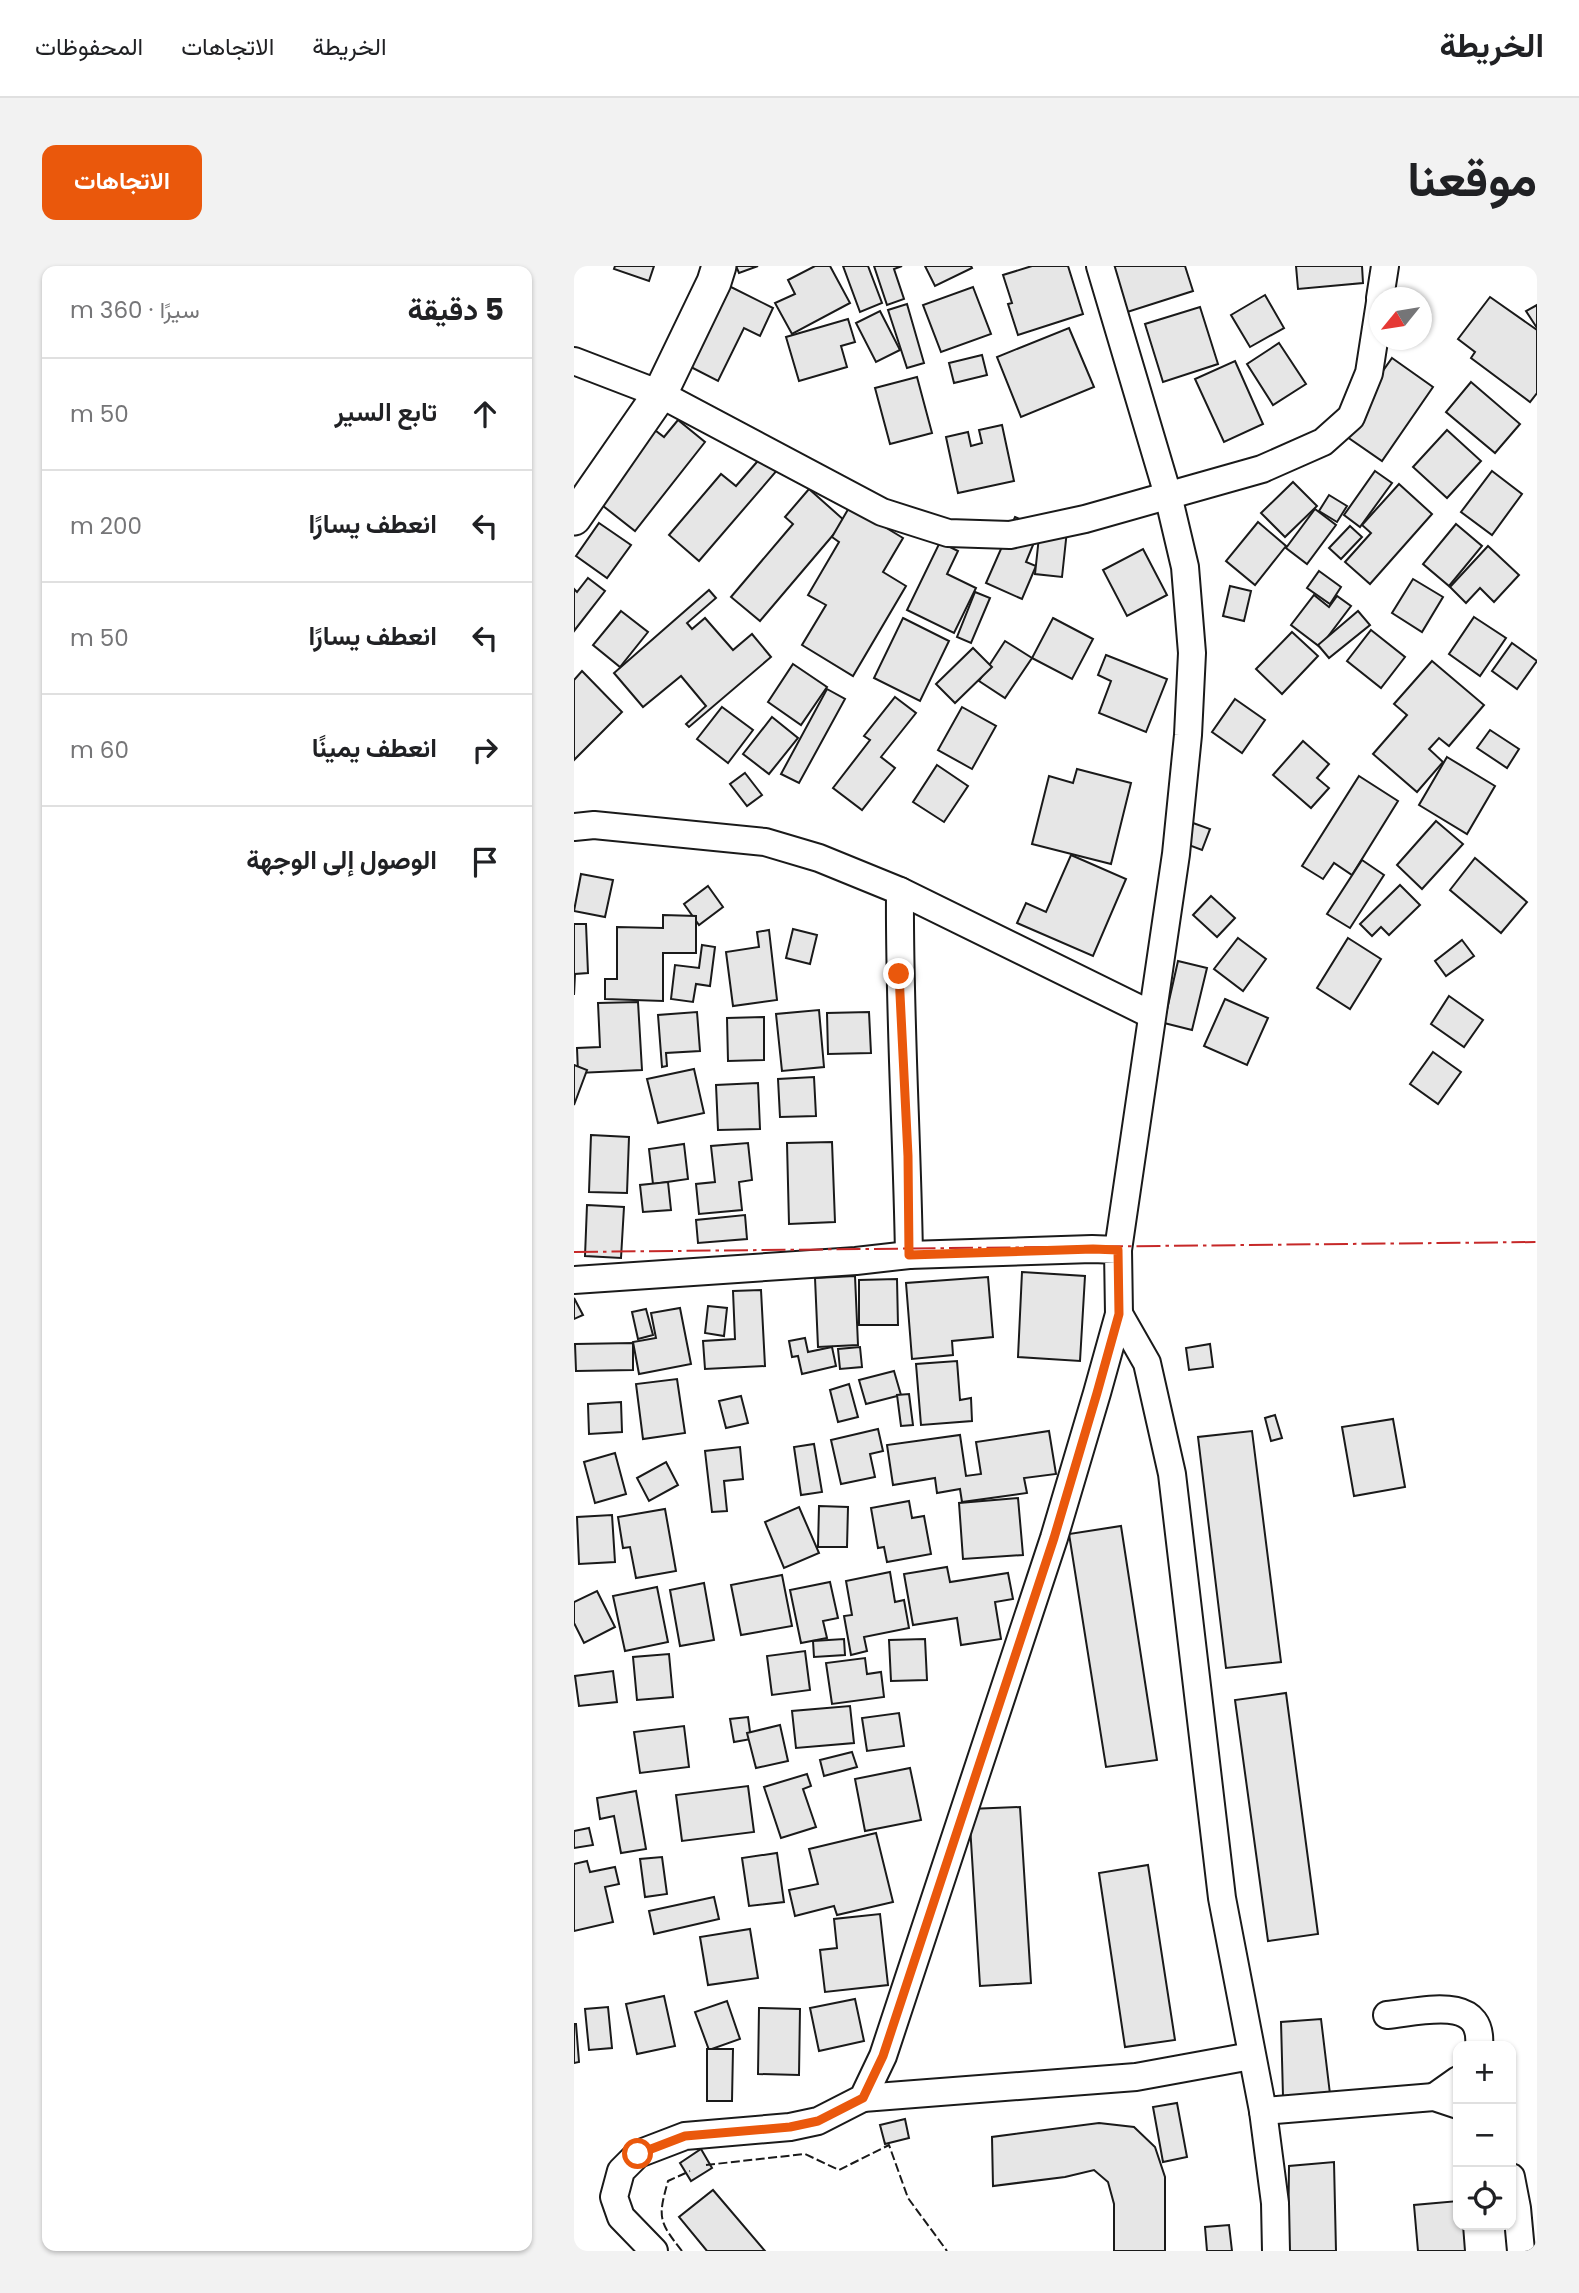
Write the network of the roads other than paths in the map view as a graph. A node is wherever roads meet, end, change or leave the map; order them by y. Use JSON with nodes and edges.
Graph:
{"nodes":[{"id":1,"x":719,"y":266,"type":"edge"},
{"id":2,"x":1100,"y":266,"type":"edge"},
{"id":3,"x":1385,"y":266,"type":"edge"},
{"id":4,"x":1382,"y":287,"type":"edge"},
{"id":5,"x":1372,"y":350,"type":"edge"},
{"id":6,"x":574,"y":361,"type":"edge"},
{"id":7,"x":660,"y":394,"type":"junction"},
{"id":8,"x":1168,"y":495,"type":"junction"},
{"id":9,"x":574,"y":518,"type":"edge"},
{"id":10,"x":574,"y":827,"type":"edge"},
{"id":11,"x":900,"y":891,"type":"junction"},
{"id":12,"x":1152,"y":1015,"type":"junction"},
{"id":13,"x":1118,"y":1250,"type":"junction"},
{"id":14,"x":909,"y":1255,"type":"junction"},
{"id":15,"x":574,"y":1280,"type":"edge"},
{"id":16,"x":1119,"y":1314,"type":"junction"},
{"id":17,"x":1387,"y":2015,"type":"dead end"},
{"id":18,"x":1479,"y":2041,"type":"edge"},
{"id":19,"x":1251,"y":2056,"type":"junction"},
{"id":20,"x":863,"y":2098,"type":"junction"},
{"id":21,"x":1446,"y":2101,"type":"edge"},
{"id":22,"x":1263,"y":2111,"type":"junction"},
{"id":23,"x":1516,"y":2203,"type":"edge"},
{"id":24,"x":654,"y":2251,"type":"edge"},
{"id":25,"x":1276,"y":2251,"type":"edge"},
{"id":26,"x":1521,"y":2251,"type":"edge"}],
"edges":[{"from":1,"to":7,"type":"street"},
{"from":2,"to":8,"type":"street"},
{"from":3,"to":4,"type":"street"},
{"from":5,"to":8,"type":"street"},
{"from":6,"to":7,"type":"street"},
{"from":7,"to":8,"type":"street"},
{"from":7,"to":9,"type":"street"},
{"from":8,"to":12,"type":"street"},
{"from":10,"to":11,"type":"street"},
{"from":11,"to":12,"type":"street"},
{"from":11,"to":14,"type":"street"},
{"from":12,"to":13,"type":"street"},
{"from":13,"to":14,"type":"street"},
{"from":13,"to":16,"type":"street"},
{"from":14,"to":15,"type":"street"},
{"from":16,"to":19,"type":"street"},
{"from":16,"to":20,"type":"street"},
{"from":17,"to":18,"type":"street"},
{"from":19,"to":20,"type":"street"},
{"from":19,"to":22,"type":"street"},
{"from":20,"to":24,"type":"street"},
{"from":21,"to":22,"type":"street"},
{"from":22,"to":25,"type":"street"},
{"from":23,"to":26,"type":"street"}]}
